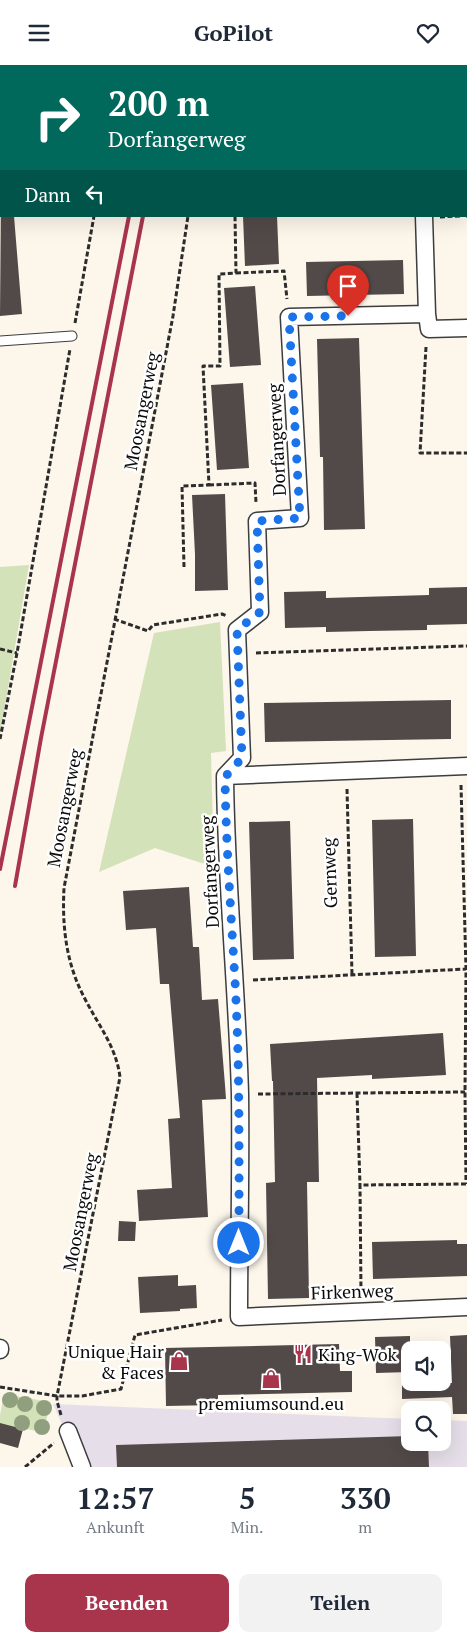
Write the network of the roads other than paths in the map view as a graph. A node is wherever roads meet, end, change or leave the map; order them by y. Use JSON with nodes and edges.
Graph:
{"nodes":[{"id":1,"x":424,"y":217,"type":"edge"},
{"id":2,"x":427,"y":314,"type":"junction"},
{"id":3,"x":467,"y":328,"type":"edge"},
{"id":4,"x":72,"y":336,"type":"road end"},
{"id":5,"x":0,"y":341,"type":"edge"},
{"id":6,"x":464,"y":766,"type":"edge"},
{"id":7,"x":225,"y":777,"type":"junction"},
{"id":8,"x":467,"y":1307,"type":"edge"},
{"id":9,"x":239,"y":1317,"type":"joint"},
{"id":10,"x":68,"y":1431,"type":"road end"},
{"id":11,"x":82,"y":1467,"type":"edge"}],
"edges":[{"from":1,"to":2,"type":"street"},
{"from":2,"to":3,"type":"street"},
{"from":2,"to":7,"type":"street","name":"Dorfangerweg"},
{"from":4,"to":5,"type":"lane"},
{"from":6,"to":7,"type":"street"},
{"from":7,"to":9,"type":"street","name":"Dorfangerweg"},
{"from":8,"to":9,"type":"street","name":"Firkenweg"},
{"from":10,"to":11,"type":"street"}]}
